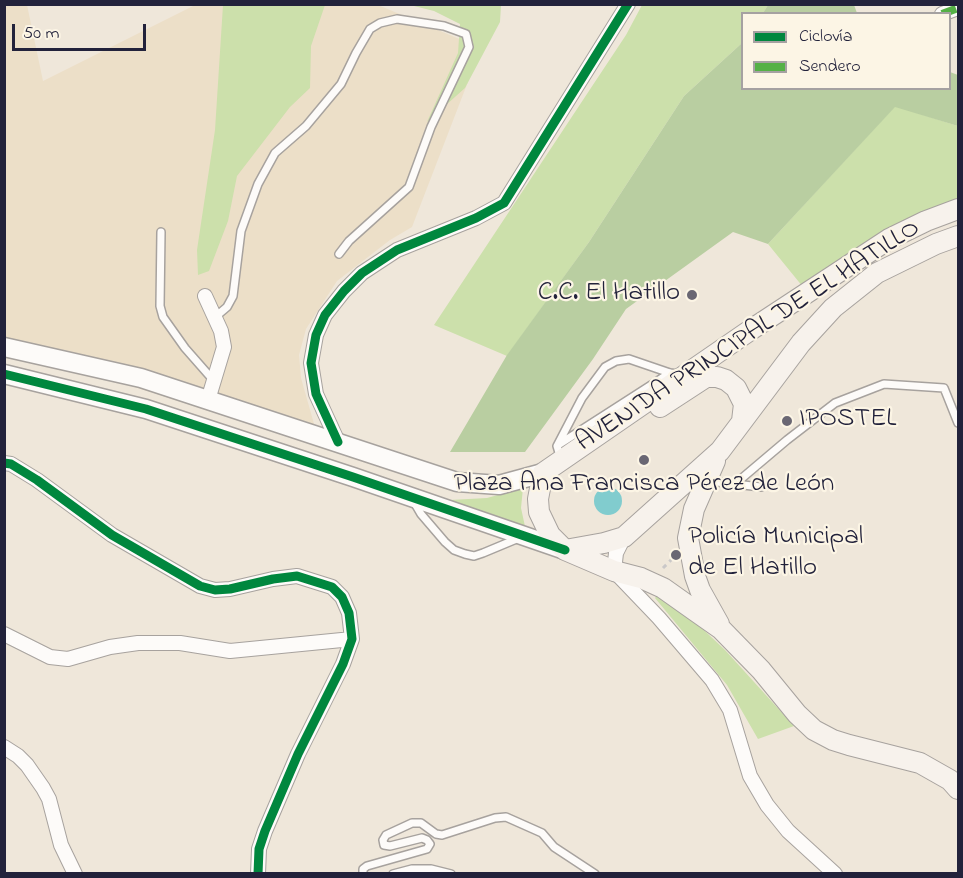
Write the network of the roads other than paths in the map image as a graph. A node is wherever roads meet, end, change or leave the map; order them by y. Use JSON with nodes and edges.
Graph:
{"nodes":[{"id":1,"x":628,"y":4,"type":"edge"},
{"id":2,"x":958,"y":209,"type":"edge"},
{"id":3,"x":161,"y":232,"type":"dead end"},
{"id":4,"x":958,"y":236,"type":"edge"},
{"id":5,"x":339,"y":254,"type":"dead end"},
{"id":6,"x":205,"y":296,"type":"dead end"},
{"id":7,"x":214,"y":318,"type":"junction"},
{"id":8,"x":4,"y":347,"type":"edge"},
{"id":9,"x":4,"y":374,"type":"edge"},
{"id":10,"x":677,"y":374,"type":"junction"},
{"id":11,"x":214,"y":381,"type":"junction"},
{"id":12,"x":208,"y":400,"type":"junction"},
{"id":13,"x":742,"y":421,"type":"junction"},
{"id":14,"x":958,"y":423,"type":"edge"},
{"id":15,"x":338,"y":442,"type":"junction"},
{"id":16,"x":720,"y":451,"type":"junction"},
{"id":17,"x":559,"y":452,"type":"junction"},
{"id":18,"x":4,"y":463,"type":"edge"},
{"id":19,"x":543,"y":473,"type":"junction"},
{"id":20,"x":706,"y":481,"type":"junction"},
{"id":21,"x":735,"y":484,"type":"junction"},
{"id":22,"x":761,"y":487,"type":"dead end"},
{"id":23,"x":411,"y":497,"type":"junction"},
{"id":24,"x":523,"y":536,"type":"junction"},
{"id":25,"x":624,"y":537,"type":"junction"},
{"id":26,"x":565,"y":550,"type":"junction"},
{"id":27,"x":614,"y":571,"type":"junction"},
{"id":28,"x":700,"y":590,"type":"junction"},
{"id":29,"x":680,"y":600,"type":"junction"},
{"id":30,"x":721,"y":629,"type":"junction"},
{"id":31,"x":4,"y":634,"type":"edge"},
{"id":32,"x":351,"y":639,"type":"junction"},
{"id":33,"x":4,"y":747,"type":"edge"},
{"id":34,"x":958,"y":789,"type":"edge"},
{"id":35,"x":75,"y":873,"type":"edge"},
{"id":36,"x":258,"y":873,"type":"edge"},
{"id":37,"x":363,"y":873,"type":"edge"},
{"id":38,"x":393,"y":873,"type":"edge"},
{"id":39,"x":451,"y":873,"type":"edge"},
{"id":40,"x":595,"y":873,"type":"edge"},
{"id":41,"x":835,"y":873,"type":"edge"}],
"edges":[{"from":1,"to":15,"type":"street"},
{"from":2,"to":10,"type":"main road","name":"AVENIDA PRINCIPAL DE EL HATILLO"},
{"from":3,"to":11,"type":"lane"},
{"from":4,"to":13,"type":"main road","name":"AVENIDA PRINCIPAL DE EL HATILLO"},
{"from":5,"to":7,"type":"lane"},
{"from":6,"to":7,"type":"street"},
{"from":7,"to":11,"type":"street"},
{"from":8,"to":12,"type":"street"},
{"from":9,"to":23,"type":"street"},
{"from":10,"to":17,"type":"main road","name":"AVENIDA PRINCIPAL DE EL HATILLO"},
{"from":10,"to":17,"type":"lane"},
{"from":11,"to":12,"type":"street"},
{"from":12,"to":15,"type":"street"},
{"from":13,"to":16,"type":"main road","name":"AVENIDA PRINCIPAL DE EL HATILLO"},
{"from":13,"to":19,"type":"main road"},
{"from":14,"to":21,"type":"lane"},
{"from":15,"to":19,"type":"street"},
{"from":16,"to":20,"type":"main road"},
{"from":16,"to":25,"type":"main road","name":"AVENIDA PRINCIPAL DE EL HATILLO"},
{"from":17,"to":19,"type":"main road","name":"AVENIDA PRINCIPAL DE EL HATILLO"},
{"from":18,"to":32,"type":"street"},
{"from":19,"to":26,"type":"main road"},
{"from":20,"to":21,"type":"lane"},
{"from":20,"to":28,"type":"main road"},
{"from":21,"to":22,"type":"lane"},
{"from":23,"to":24,"type":"street"},
{"from":23,"to":24,"type":"lane"},
{"from":24,"to":26,"type":"street"},
{"from":25,"to":26,"type":"main road","name":"AVENIDA PRINCIPAL DE EL HATILLO"},
{"from":25,"to":27,"type":"street"},
{"from":26,"to":27,"type":"main road"},
{"from":27,"to":29,"type":"main road"},
{"from":27,"to":41,"type":"street"},
{"from":28,"to":29,"type":"lane"},
{"from":28,"to":30,"type":"main road"},
{"from":29,"to":30,"type":"main road"},
{"from":30,"to":34,"type":"main road"},
{"from":31,"to":32,"type":"street"},
{"from":32,"to":36,"type":"street"},
{"from":33,"to":35,"type":"street"},
{"from":37,"to":40,"type":"lane"},
{"from":38,"to":39,"type":"lane"}]}
